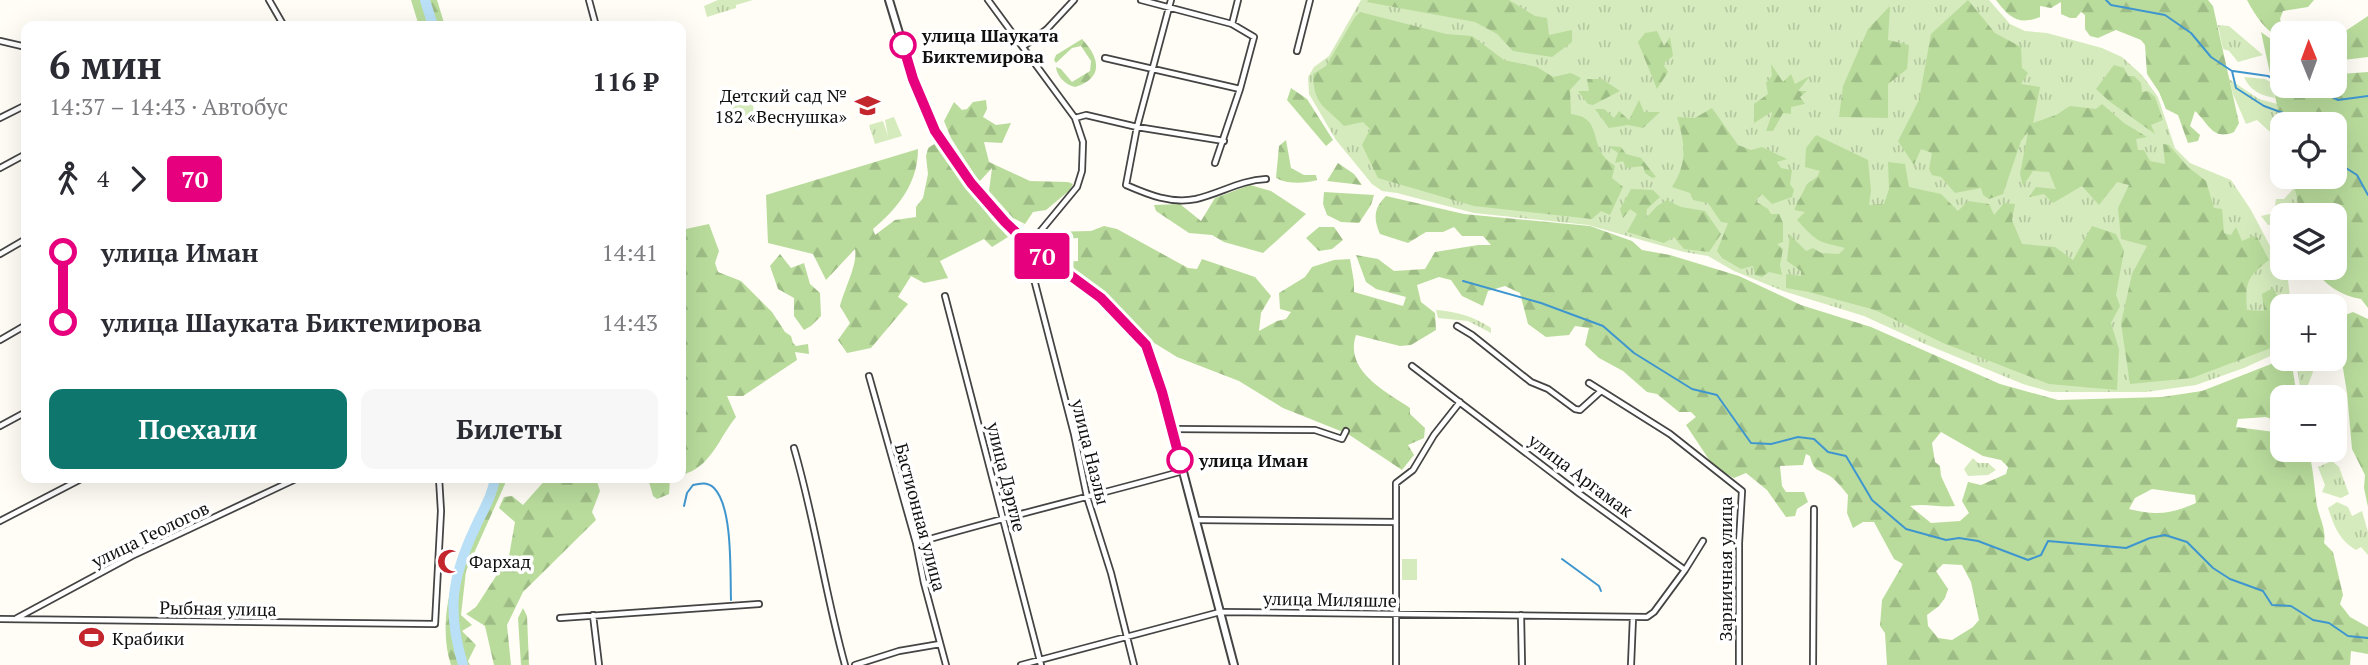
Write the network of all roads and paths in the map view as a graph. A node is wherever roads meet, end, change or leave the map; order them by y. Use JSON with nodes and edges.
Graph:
{"nodes":[{"id":1,"x":270,"y":0,"type":"edge"},
{"id":2,"x":589,"y":0,"type":"edge"},
{"id":3,"x":889,"y":0,"type":"edge"},
{"id":4,"x":988,"y":0,"type":"edge"},
{"id":5,"x":1074,"y":0,"type":"edge"},
{"id":6,"x":1141,"y":0,"type":"edge"},
{"id":7,"x":1171,"y":0,"type":"edge"},
{"id":8,"x":1238,"y":0,"type":"edge"},
{"id":9,"x":1310,"y":0,"type":"edge"},
{"id":10,"x":1169,"y":7,"type":"junction"},
{"id":11,"x":281,"y":21,"type":"edge"},
{"id":12,"x":595,"y":21,"type":"edge"},
{"id":13,"x":1233,"y":24,"type":"junction"},
{"id":14,"x":0,"y":41,"type":"edge"},
{"id":15,"x":21,"y":46,"type":"edge"},
{"id":16,"x":1024,"y":46,"type":"junction"},
{"id":17,"x":1297,"y":51,"type":"dead end"},
{"id":18,"x":1105,"y":58,"type":"dead end"},
{"id":19,"x":1153,"y":69,"type":"junction"},
{"id":20,"x":1240,"y":89,"type":"junction"},
{"id":21,"x":21,"y":108,"type":"edge"},
{"id":22,"x":0,"y":118,"type":"edge"},
{"id":23,"x":1076,"y":118,"type":"junction"},
{"id":24,"x":1137,"y":127,"type":"junction"},
{"id":25,"x":1224,"y":141,"type":"junction"},
{"id":26,"x":21,"y":156,"type":"edge"},
{"id":27,"x":1215,"y":163,"type":"dead end"},
{"id":28,"x":0,"y":167,"type":"edge"},
{"id":29,"x":1266,"y":180,"type":"dead end"},
{"id":30,"x":21,"y":242,"type":"edge"},
{"id":31,"x":1029,"y":245,"type":"junction"},
{"id":32,"x":0,"y":254,"type":"edge"},
{"id":33,"x":945,"y":296,"type":"dead end"},
{"id":34,"x":1457,"y":326,"type":"dead end"},
{"id":35,"x":21,"y":328,"type":"edge"},
{"id":36,"x":0,"y":340,"type":"edge"},
{"id":37,"x":1412,"y":366,"type":"dead end"},
{"id":38,"x":869,"y":376,"type":"dead end"},
{"id":39,"x":1590,"y":383,"type":"dead end"},
{"id":40,"x":1601,"y":391,"type":"junction"},
{"id":41,"x":1460,"y":402,"type":"junction"},
{"id":42,"x":21,"y":415,"type":"edge"},
{"id":43,"x":0,"y":426,"type":"edge"},
{"id":44,"x":1171,"y":429,"type":"junction"},
{"id":45,"x":1346,"y":431,"type":"dead end"},
{"id":46,"x":794,"y":449,"type":"dead end"},
{"id":47,"x":1183,"y":471,"type":"junction"},
{"id":48,"x":74,"y":483,"type":"edge"},
{"id":49,"x":287,"y":483,"type":"edge"},
{"id":50,"x":439,"y":483,"type":"edge"},
{"id":51,"x":1087,"y":497,"type":"junction"},
{"id":52,"x":1814,"y":509,"type":"dead end"},
{"id":53,"x":1003,"y":517,"type":"junction"},
{"id":54,"x":1196,"y":520,"type":"junction"},
{"id":55,"x":0,"y":521,"type":"edge"},
{"id":56,"x":1396,"y":522,"type":"junction"},
{"id":57,"x":1703,"y":541,"type":"dead end"},
{"id":58,"x":916,"y":543,"type":"junction"},
{"id":59,"x":1685,"y":570,"type":"junction"},
{"id":60,"x":759,"y":604,"type":"dead end"},
{"id":61,"x":1220,"y":612,"type":"junction"},
{"id":62,"x":1396,"y":614,"type":"junction"},
{"id":63,"x":593,"y":615,"type":"junction"},
{"id":64,"x":1521,"y":615,"type":"junction"},
{"id":65,"x":1633,"y":617,"type":"junction"},
{"id":66,"x":16,"y":618,"type":"junction"},
{"id":67,"x":560,"y":618,"type":"dead end"},
{"id":68,"x":0,"y":619,"type":"edge"},
{"id":69,"x":1127,"y":637,"type":"junction"},
{"id":70,"x":940,"y":644,"type":"junction"},
{"id":71,"x":1041,"y":663,"type":"edge"},
{"id":72,"x":599,"y":665,"type":"edge"},
{"id":73,"x":845,"y":665,"type":"edge"},
{"id":74,"x":855,"y":665,"type":"edge"},
{"id":75,"x":946,"y":665,"type":"edge"},
{"id":76,"x":1021,"y":665,"type":"edge"},
{"id":77,"x":1134,"y":665,"type":"edge"},
{"id":78,"x":1234,"y":665,"type":"edge"},
{"id":79,"x":1396,"y":665,"type":"edge"},
{"id":80,"x":1522,"y":665,"type":"edge"},
{"id":81,"x":1632,"y":665,"type":"edge"},
{"id":82,"x":1739,"y":665,"type":"edge"},
{"id":83,"x":1813,"y":665,"type":"edge"}],
"edges":[{"from":1,"to":11,"type":"street"},
{"from":2,"to":12,"type":"street"},
{"from":3,"to":31,"type":"street"},
{"from":4,"to":16,"type":"street"},
{"from":5,"to":16,"type":"street"},
{"from":6,"to":10,"type":"street"},
{"from":7,"to":10,"type":"street"},
{"from":8,"to":13,"type":"street"},
{"from":9,"to":17,"type":"street"},
{"from":10,"to":13,"type":"street"},
{"from":10,"to":19,"type":"street"},
{"from":13,"to":20,"type":"street"},
{"from":14,"to":15,"type":"street"},
{"from":16,"to":23,"type":"street"},
{"from":18,"to":19,"type":"street"},
{"from":19,"to":20,"type":"street"},
{"from":19,"to":24,"type":"street"},
{"from":20,"to":25,"type":"street"},
{"from":21,"to":22,"type":"street"},
{"from":23,"to":24,"type":"street"},
{"from":23,"to":31,"type":"street"},
{"from":24,"to":25,"type":"street"},
{"from":24,"to":29,"type":"street"},
{"from":25,"to":27,"type":"street"},
{"from":26,"to":28,"type":"street"},
{"from":30,"to":32,"type":"street"},
{"from":31,"to":44,"type":"street"},
{"from":31,"to":51,"type":"street","name":"улица Назлы"},
{"from":33,"to":53,"type":"street","name":"улица Дэртле"},
{"from":34,"to":40,"type":"street"},
{"from":35,"to":36,"type":"street"},
{"from":37,"to":41,"type":"street","name":"улица Аргамак"},
{"from":38,"to":58,"type":"street","name":"Бастионная улица"},
{"from":39,"to":40,"type":"street","name":"Зарничная улица"},
{"from":40,"to":82,"type":"street","name":"Зарничная улица"},
{"from":41,"to":56,"type":"street"},
{"from":41,"to":59,"type":"street","name":"улица Аргамак"},
{"from":42,"to":43,"type":"street"},
{"from":44,"to":45,"type":"street"},
{"from":44,"to":47,"type":"street"},
{"from":46,"to":73,"type":"street"},
{"from":47,"to":51,"type":"street"},
{"from":47,"to":54,"type":"street"},
{"from":48,"to":55,"type":"street"},
{"from":49,"to":66,"type":"street","name":"улица Геологов"},
{"from":50,"to":66,"type":"street","name":"Рыбная улица"},
{"from":51,"to":53,"type":"street"},
{"from":51,"to":69,"type":"street","name":"улица Назлы"},
{"from":52,"to":83,"type":"street"},
{"from":53,"to":58,"type":"street"},
{"from":53,"to":71,"type":"street","name":"улица Дэртле"},
{"from":54,"to":56,"type":"street"},
{"from":54,"to":61,"type":"street"},
{"from":56,"to":62,"type":"street"},
{"from":57,"to":59,"type":"street"},
{"from":58,"to":70,"type":"street","name":"Бастионная улица"},
{"from":59,"to":65,"type":"street","name":"улица Миляшле"},
{"from":60,"to":63,"type":"street"},
{"from":61,"to":62,"type":"street","name":"улица Миляшле"},
{"from":61,"to":69,"type":"street","name":"улица Миляшле"},
{"from":61,"to":78,"type":"street"},
{"from":62,"to":64,"type":"street","name":"улица Миляшле"},
{"from":62,"to":79,"type":"street"},
{"from":63,"to":67,"type":"street"},
{"from":63,"to":72,"type":"street"},
{"from":64,"to":65,"type":"street","name":"улица Миляшле"},
{"from":64,"to":80,"type":"street"},
{"from":65,"to":81,"type":"street"},
{"from":66,"to":68,"type":"street","name":"Рыбная улица"},
{"from":69,"to":71,"type":"street","name":"улица Миляшле"},
{"from":69,"to":77,"type":"street","name":"улица Назлы"},
{"from":70,"to":74,"type":"street"},
{"from":70,"to":75,"type":"street","name":"Бастионная улица"},
{"from":71,"to":76,"type":"street","name":"улица Миляшле"}]}
